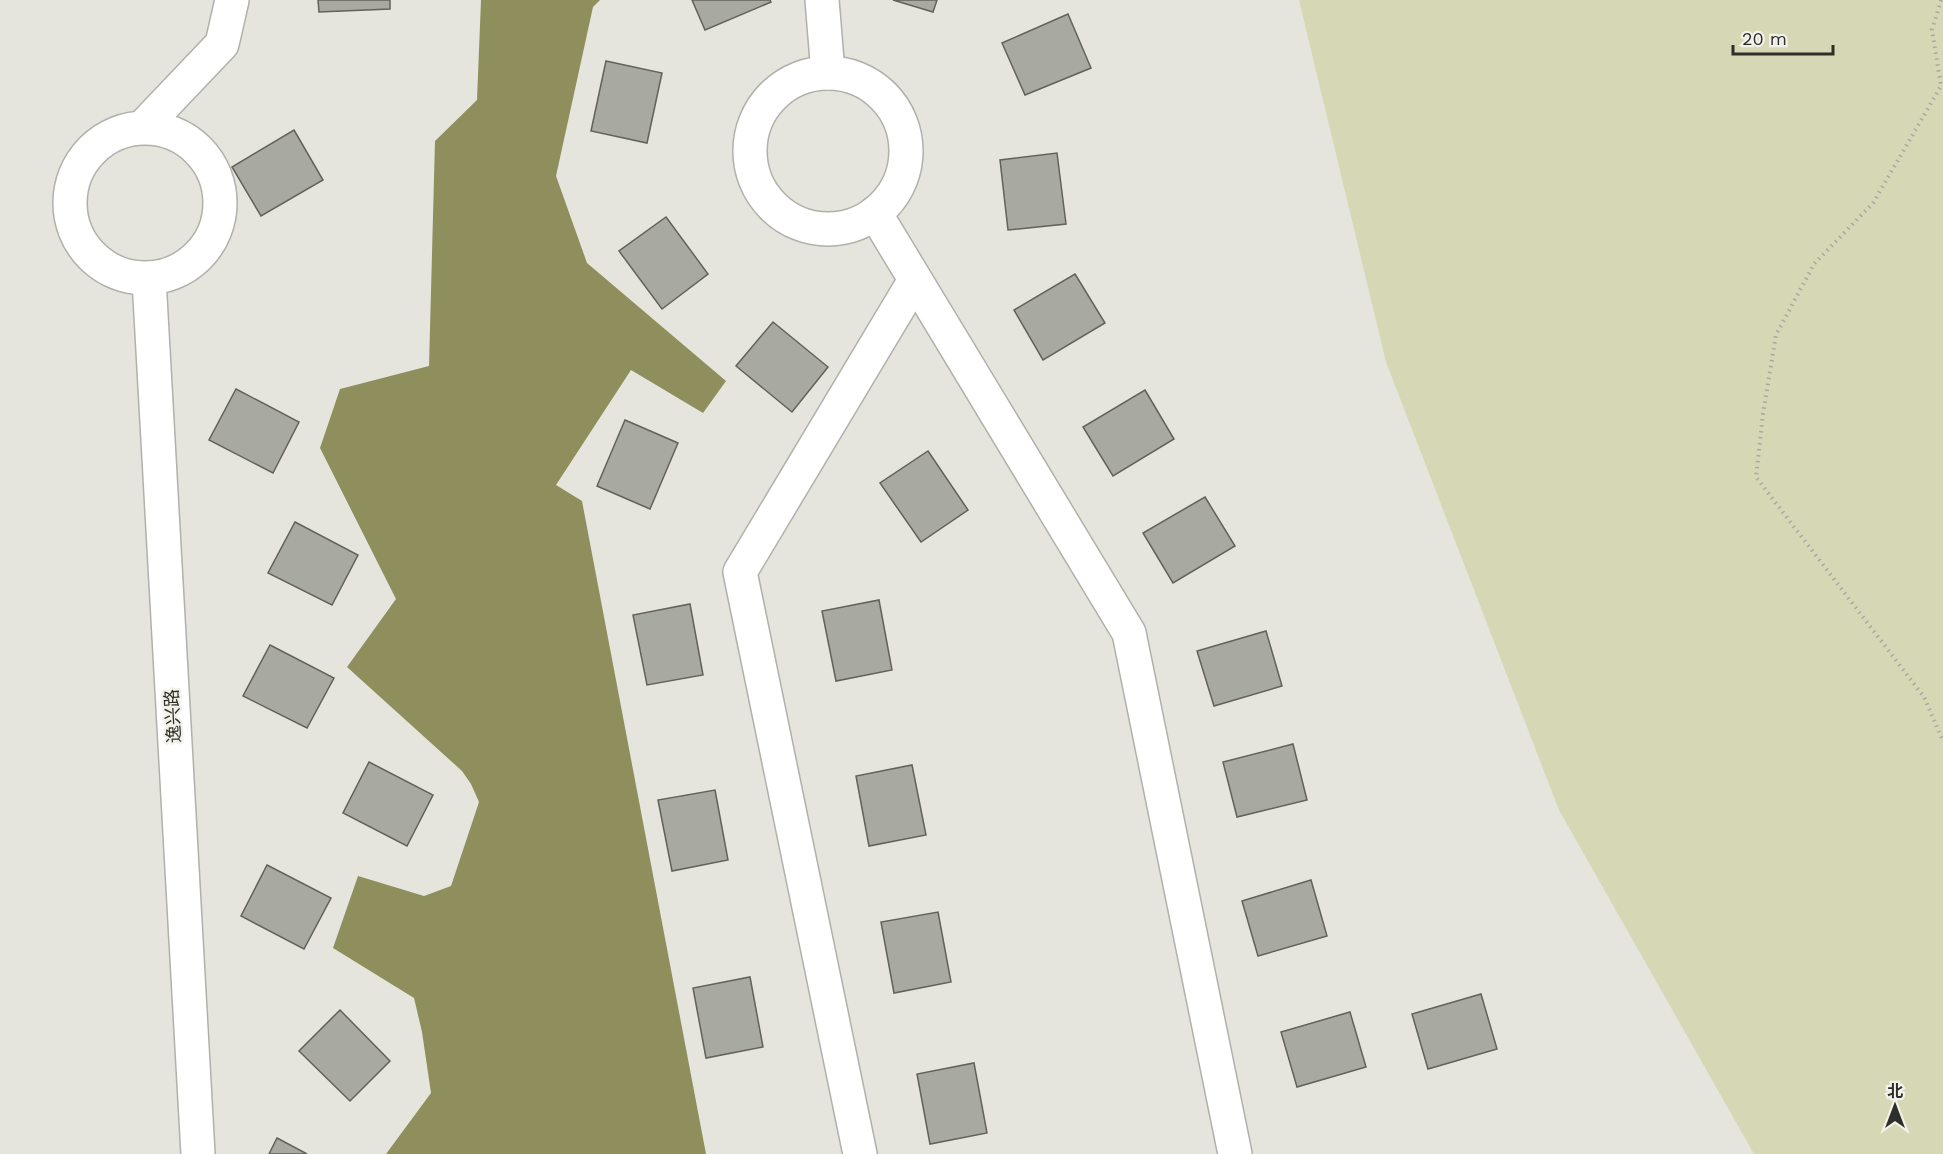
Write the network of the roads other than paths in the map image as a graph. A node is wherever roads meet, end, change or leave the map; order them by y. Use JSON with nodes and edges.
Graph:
{"nodes":[{"id":1,"x":232,"y":0,"type":"edge"},
{"id":2,"x":822,"y":0,"type":"edge"},
{"id":3,"x":828,"y":73,"type":"junction"},
{"id":4,"x":143,"y":128,"type":"junction"},
{"id":5,"x":875,"y":213,"type":"junction"},
{"id":6,"x":149,"y":279,"type":"junction"},
{"id":7,"x":915,"y":280,"type":"junction"},
{"id":8,"x":198,"y":1154,"type":"edge"},
{"id":9,"x":860,"y":1154,"type":"edge"},
{"id":10,"x":1235,"y":1154,"type":"edge"}],
"edges":[{"from":1,"to":4,"type":"street"},
{"from":2,"to":3,"type":"street"},
{"from":3,"to":5,"type":"street"},
{"from":3,"to":5,"type":"street"},
{"from":4,"to":6,"type":"street"},
{"from":4,"to":6,"type":"street"},
{"from":5,"to":7,"type":"street"},
{"from":6,"to":8,"type":"street","name":"逸兴路"},
{"from":7,"to":9,"type":"street"},
{"from":7,"to":10,"type":"street"}]}
